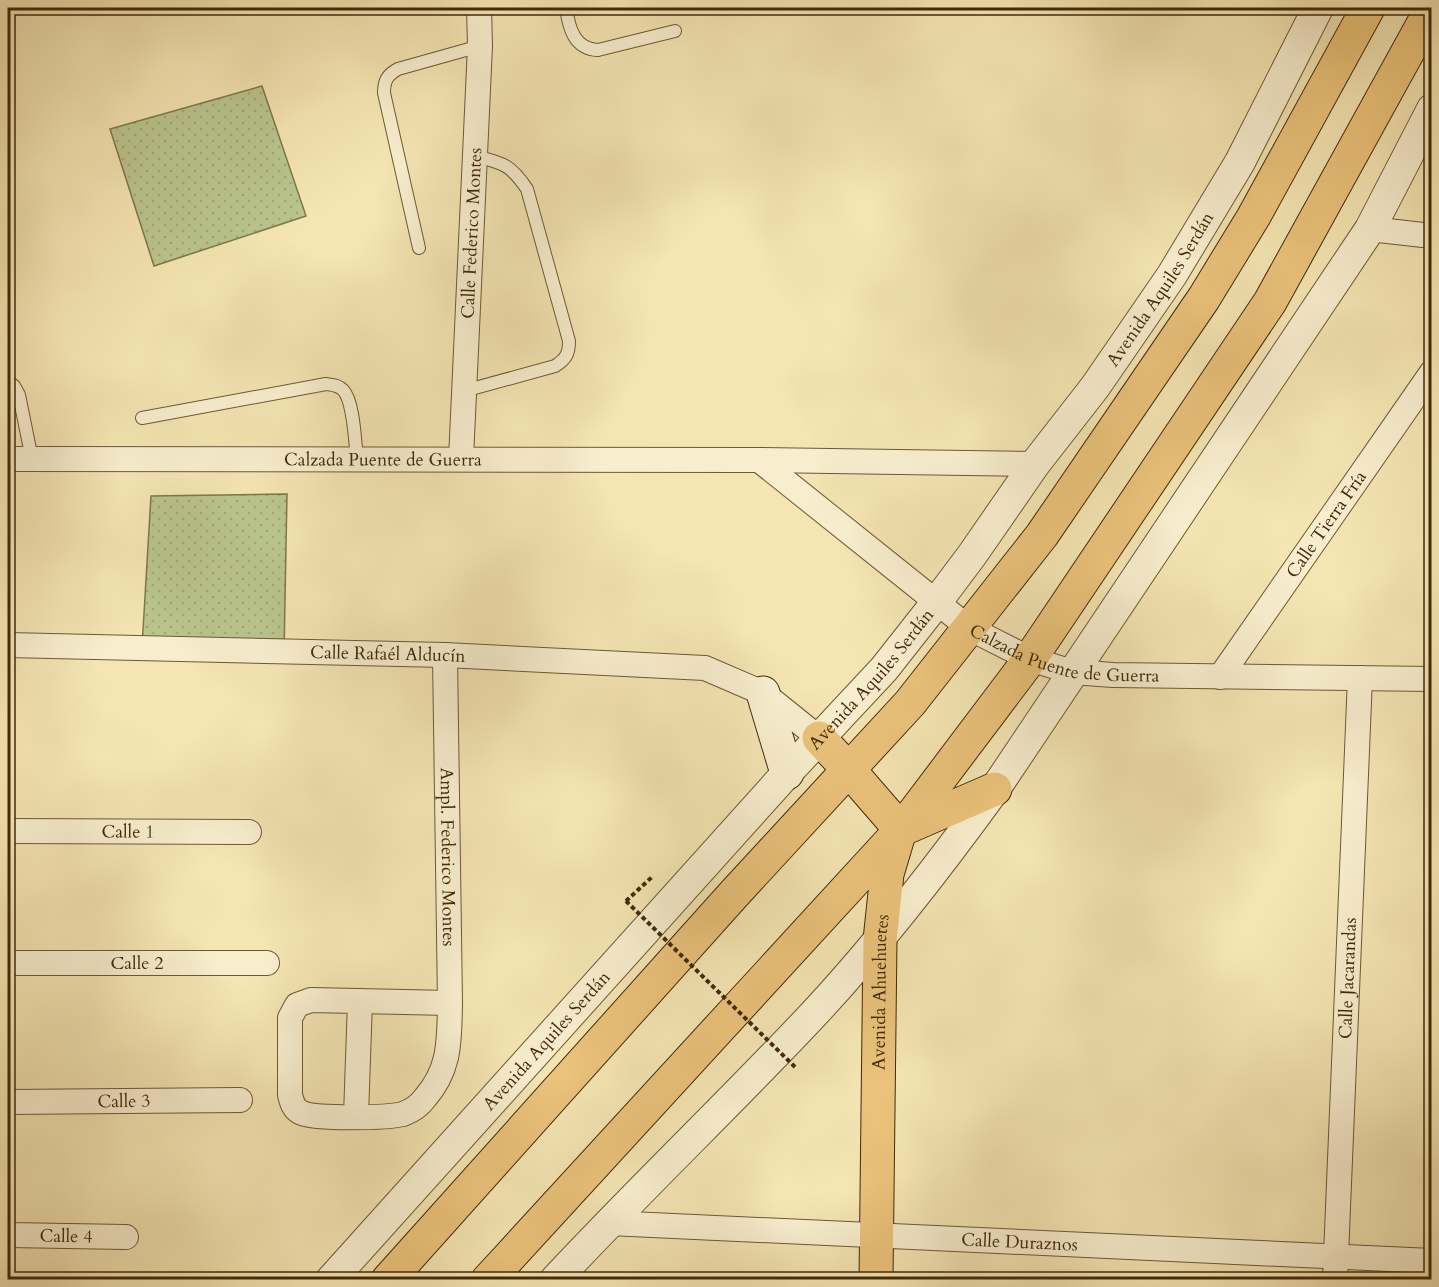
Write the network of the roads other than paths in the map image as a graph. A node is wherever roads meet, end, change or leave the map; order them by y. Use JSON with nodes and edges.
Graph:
{"nodes":[{"id":1,"x":479,"y":8,"type":"edge"},
{"id":2,"x":566,"y":8,"type":"edge"},
{"id":3,"x":1318,"y":8,"type":"edge"},
{"id":4,"x":1368,"y":8,"type":"edge"},
{"id":5,"x":1431,"y":8,"type":"edge"},
{"id":6,"x":675,"y":31,"type":"dead end"},
{"id":7,"x":480,"y":46,"type":"junction"},
{"id":8,"x":1431,"y":109,"type":"edge"},
{"id":9,"x":475,"y":156,"type":"junction"},
{"id":10,"x":1370,"y":229,"type":"junction"},
{"id":11,"x":1431,"y":236,"type":"edge"},
{"id":12,"x":419,"y":248,"type":"dead end"},
{"id":13,"x":1431,"y":372,"type":"edge"},
{"id":14,"x":8,"y":381,"type":"edge"},
{"id":15,"x":464,"y":391,"type":"junction"},
{"id":16,"x":142,"y":418,"type":"dead end"},
{"id":17,"x":8,"y":459,"type":"edge"},
{"id":18,"x":32,"y":459,"type":"junction"},
{"id":19,"x":357,"y":459,"type":"junction"},
{"id":20,"x":461,"y":459,"type":"junction"},
{"id":21,"x":759,"y":460,"type":"junction"},
{"id":22,"x":1035,"y":464,"type":"junction"},
{"id":23,"x":936,"y":603,"type":"junction"},
{"id":24,"x":969,"y":628,"type":"junction"},
{"id":25,"x":8,"y":645,"type":"edge"},
{"id":26,"x":445,"y":655,"type":"junction"},
{"id":27,"x":1030,"y":659,"type":"junction"},
{"id":28,"x":1072,"y":672,"type":"junction"},
{"id":29,"x":1220,"y":677,"type":"junction"},
{"id":30,"x":1360,"y":678,"type":"junction"},
{"id":31,"x":1431,"y":679,"type":"edge"},
{"id":32,"x":763,"y":693,"type":"junction"},
{"id":33,"x":819,"y":738,"type":"junction"},
{"id":34,"x":849,"y":770,"type":"junction"},
{"id":35,"x":787,"y":772,"type":"junction"},
{"id":36,"x":994,"y":789,"type":"junction"},
{"id":37,"x":901,"y":830,"type":"junction"},
{"id":38,"x":8,"y":831,"type":"edge"},
{"id":39,"x":249,"y":832,"type":"dead end"},
{"id":40,"x":880,"y":940,"type":"junction"},
{"id":41,"x":8,"y":963,"type":"edge"},
{"id":42,"x":267,"y":963,"type":"dead end"},
{"id":43,"x":360,"y":1001,"type":"junction"},
{"id":44,"x":450,"y":1003,"type":"junction"},
{"id":45,"x":240,"y":1100,"type":"dead end"},
{"id":46,"x":8,"y":1102,"type":"edge"},
{"id":47,"x":356,"y":1116,"type":"junction"},
{"id":48,"x":609,"y":1222,"type":"junction"},
{"id":49,"x":8,"y":1235,"type":"edge"},
{"id":50,"x":877,"y":1235,"type":"junction"},
{"id":51,"x":126,"y":1237,"type":"dead end"},
{"id":52,"x":416,"y":1247,"type":"junction"},
{"id":53,"x":1431,"y":1261,"type":"edge"},
{"id":54,"x":1336,"y":1268,"type":"edge"},
{"id":55,"x":331,"y":1280,"type":"edge"},
{"id":56,"x":388,"y":1280,"type":"edge"},
{"id":57,"x":414,"y":1280,"type":"edge"},
{"id":58,"x":488,"y":1280,"type":"edge"},
{"id":59,"x":555,"y":1280,"type":"edge"},
{"id":60,"x":876,"y":1280,"type":"edge"}],
"edges":[{"from":1,"to":7,"type":"street","name":"Calle Federico Montes"},
{"from":2,"to":6,"type":"lane"},
{"from":3,"to":22,"type":"street","name":"Avenida Aquiles Serdán"},
{"from":4,"to":24,"type":"main road"},
{"from":5,"to":27,"type":"main road"},
{"from":7,"to":9,"type":"street","name":"Calle Federico Montes"},
{"from":7,"to":12,"type":"lane"},
{"from":8,"to":10,"type":"street"},
{"from":9,"to":15,"type":"street","name":"Calle Federico Montes"},
{"from":9,"to":15,"type":"lane"},
{"from":10,"to":11,"type":"street"},
{"from":10,"to":28,"type":"street"},
{"from":13,"to":29,"type":"street","name":"Calle Tierra Fría"},
{"from":14,"to":18,"type":"lane"},
{"from":15,"to":20,"type":"street","name":"Calle Federico Montes"},
{"from":16,"to":19,"type":"lane"},
{"from":17,"to":18,"type":"street","name":"Calzada Puente de Guerra"},
{"from":18,"to":19,"type":"street","name":"Calzada Puente de Guerra"},
{"from":19,"to":20,"type":"street","name":"Calzada Puente de Guerra"},
{"from":20,"to":21,"type":"street","name":"Calzada Puente de Guerra"},
{"from":21,"to":22,"type":"street","name":"Calzada Puente de Guerra"},
{"from":21,"to":23,"type":"street","name":"Calzada Puente de Guerra"},
{"from":22,"to":23,"type":"street","name":"Avenida Aquiles Serdán"},
{"from":23,"to":24,"type":"street","name":"Calzada Puente de Guerra"},
{"from":23,"to":33,"type":"street","name":"Avenida Aquiles Serdán"},
{"from":24,"to":27,"type":"street","name":"Calzada Puente de Guerra"},
{"from":24,"to":34,"type":"main road"},
{"from":25,"to":26,"type":"street","name":"Calle Rafaél Alducín"},
{"from":26,"to":32,"type":"street","name":"Calle Rafaél Alducín"},
{"from":26,"to":44,"type":"street","name":"Ampl. Federico Montes"},
{"from":27,"to":28,"type":"street","name":"Calzada Puente de Guerra"},
{"from":27,"to":37,"type":"main road"},
{"from":28,"to":29,"type":"street","name":"Calzada Puente de Guerra"},
{"from":28,"to":36,"type":"street"},
{"from":29,"to":30,"type":"street","name":"Calzada Puente de Guerra"},
{"from":30,"to":31,"type":"street","name":"Calzada Puente de Guerra"},
{"from":30,"to":54,"type":"street","name":"Calle Jacarandas"},
{"from":32,"to":33,"type":"street","name":"Calle Rafaél Alducín"},
{"from":32,"to":35,"type":"main road"},
{"from":33,"to":34,"type":"main road"},
{"from":33,"to":35,"type":"street","name":"Avenida Aquiles Serdán"},
{"from":34,"to":37,"type":"main road"},
{"from":34,"to":52,"type":"main road"},
{"from":35,"to":55,"type":"street","name":"Avenida Aquiles Serdán"},
{"from":36,"to":37,"type":"main road"},
{"from":36,"to":40,"type":"street"},
{"from":37,"to":40,"type":"main road","name":"Avenida Ahuehuetes"},
{"from":37,"to":58,"type":"main road"},
{"from":38,"to":39,"type":"street","name":"Calle 1"},
{"from":40,"to":48,"type":"street"},
{"from":40,"to":50,"type":"main road","name":"Avenida Ahuehuetes"},
{"from":41,"to":42,"type":"street","name":"Calle 2"},
{"from":43,"to":44,"type":"street"},
{"from":43,"to":47,"type":"street"},
{"from":43,"to":47,"type":"street"},
{"from":44,"to":47,"type":"street","name":"Ampl. Federico Montes"},
{"from":45,"to":46,"type":"street","name":"Calle 3"},
{"from":48,"to":50,"type":"street","name":"Calle Duraznos"},
{"from":48,"to":59,"type":"street"},
{"from":49,"to":51,"type":"street","name":"Calle 4"},
{"from":50,"to":54,"type":"street","name":"Calle Duraznos"},
{"from":50,"to":60,"type":"main road","name":"Avenida Ahuehuetes"},
{"from":52,"to":56,"type":"main road"},
{"from":52,"to":57,"type":"street"},
{"from":53,"to":54,"type":"street","name":"Calle Duraznos"}]}
